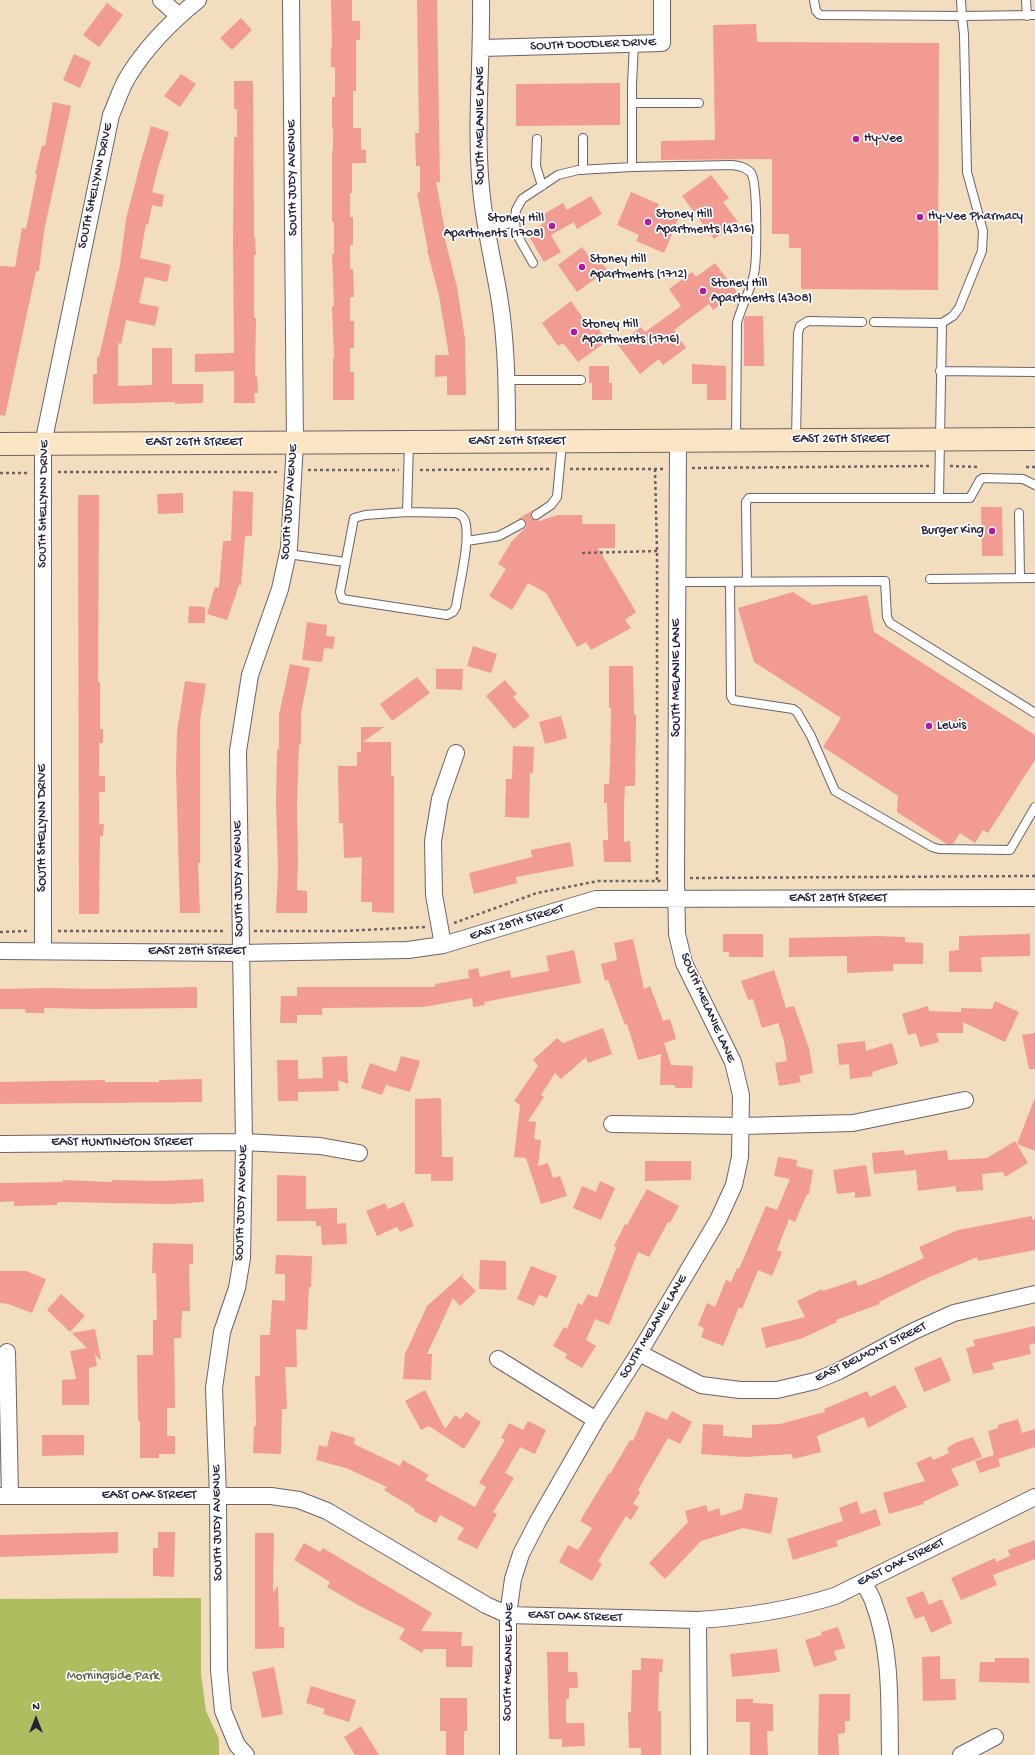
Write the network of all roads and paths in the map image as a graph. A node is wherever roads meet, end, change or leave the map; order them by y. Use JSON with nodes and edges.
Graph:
{"nodes":[{"id":1,"x":161,"y":0,"type":"edge"},
{"id":2,"x":198,"y":0,"type":"edge"},
{"id":3,"x":291,"y":0,"type":"edge"},
{"id":4,"x":481,"y":0,"type":"edge"},
{"id":5,"x":662,"y":0,"type":"edge"},
{"id":6,"x":814,"y":0,"type":"edge"},
{"id":7,"x":961,"y":0,"type":"edge"},
{"id":8,"x":1026,"y":0,"type":"edge"},
{"id":9,"x":1031,"y":15,"type":"edge"},
{"id":10,"x":179,"y":16,"type":"junction"},
{"id":11,"x":962,"y":16,"type":"junction"},
{"id":12,"x":634,"y":44,"type":"junction"},
{"id":13,"x":482,"y":48,"type":"junction"},
{"id":14,"x":632,"y":103,"type":"junction"},
{"id":15,"x":699,"y":103,"type":"dead end"},
{"id":16,"x":583,"y":138,"type":"dead end"},
{"id":17,"x":537,"y":139,"type":"dead end"},
{"id":18,"x":632,"y":167,"type":"junction"},
{"id":19,"x":583,"y":170,"type":"junction"},
{"id":20,"x":542,"y":186,"type":"junction"},
{"id":21,"x":515,"y":222,"type":"junction"},
{"id":22,"x":485,"y":230,"type":"junction"},
{"id":23,"x":533,"y":263,"type":"dead end"},
{"id":24,"x":862,"y":322,"type":"dead end"},
{"id":25,"x":874,"y":322,"type":"dead end"},
{"id":26,"x":942,"y":323,"type":"junction"},
{"id":27,"x":940,"y":371,"type":"junction"},
{"id":28,"x":1035,"y":372,"type":"edge"},
{"id":29,"x":507,"y":380,"type":"junction"},
{"id":30,"x":581,"y":380,"type":"dead end"},
{"id":31,"x":1035,"y":439,"type":"edge"},
{"id":32,"x":796,"y":440,"type":"junction"},
{"id":33,"x":939,"y":440,"type":"junction"},
{"id":34,"x":562,"y":441,"type":"junction"},
{"id":35,"x":678,"y":441,"type":"junction"},
{"id":36,"x":736,"y":441,"type":"junction"},
{"id":37,"x":409,"y":442,"type":"junction"},
{"id":38,"x":507,"y":442,"type":"junction"},
{"id":39,"x":295,"y":443,"type":"junction"},
{"id":40,"x":0,"y":444,"type":"edge"},
{"id":41,"x":43,"y":444,"type":"junction"},
{"id":42,"x":939,"y":466,"type":"junction"},
{"id":43,"x":984,"y":467,"type":"dead end"},
{"id":44,"x":1020,"y":467,"type":"dead end"},
{"id":45,"x":1035,"y":467,"type":"edge"},
{"id":46,"x":560,"y":469,"type":"junction"},
{"id":47,"x":655,"y":469,"type":"junction"},
{"id":48,"x":678,"y":469,"type":"junction"},
{"id":49,"x":408,"y":470,"type":"junction"},
{"id":50,"x":294,"y":471,"type":"junction"},
{"id":51,"x":0,"y":473,"type":"edge"},
{"id":52,"x":42,"y":473,"type":"junction"},
{"id":53,"x":1035,"y":485,"type":"edge"},
{"id":54,"x":939,"y":498,"type":"junction"},
{"id":55,"x":407,"y":512,"type":"junction"},
{"id":56,"x":1019,"y":513,"type":"dead end"},
{"id":57,"x":536,"y":515,"type":"dead end"},
{"id":58,"x":521,"y":524,"type":"dead end"},
{"id":59,"x":466,"y":541,"type":"junction"},
{"id":60,"x":657,"y":551,"type":"junction"},
{"id":61,"x":582,"y":553,"type":"dead end"},
{"id":62,"x":288,"y":554,"type":"junction"},
{"id":63,"x":345,"y":562,"type":"junction"},
{"id":64,"x":1020,"y":578,"type":"junction"},
{"id":65,"x":1035,"y":578,"type":"edge"},
{"id":66,"x":930,"y":579,"type":"dead end"},
{"id":67,"x":678,"y":582,"type":"junction"},
{"id":68,"x":730,"y":582,"type":"junction"},
{"id":69,"x":746,"y":582,"type":"junction"},
{"id":70,"x":1035,"y":713,"type":"edge"},
{"id":71,"x":456,"y":753,"type":"dead end"},
{"id":72,"x":1035,"y":807,"type":"edge"},
{"id":73,"x":1035,"y":876,"type":"edge"},
{"id":74,"x":676,"y":879,"type":"junction"},
{"id":75,"x":657,"y":881,"type":"junction"},
{"id":76,"x":1035,"y":898,"type":"edge"},
{"id":77,"x":676,"y":899,"type":"junction"},
{"id":78,"x":439,"y":925,"type":"junction"},
{"id":79,"x":43,"y":931,"type":"junction"},
{"id":80,"x":240,"y":931,"type":"junction"},
{"id":81,"x":0,"y":932,"type":"edge"},
{"id":82,"x":443,"y":945,"type":"junction"},
{"id":83,"x":0,"y":951,"type":"edge"},
{"id":84,"x":43,"y":951,"type":"junction"},
{"id":85,"x":240,"y":953,"type":"junction"},
{"id":86,"x":965,"y":1100,"type":"dead end"},
{"id":87,"x":612,"y":1124,"type":"dead end"},
{"id":88,"x":742,"y":1126,"type":"junction"},
{"id":89,"x":244,"y":1142,"type":"junction"},
{"id":90,"x":0,"y":1144,"type":"edge"},
{"id":91,"x":359,"y":1153,"type":"dead end"},
{"id":92,"x":1035,"y":1294,"type":"edge"},
{"id":93,"x":7,"y":1352,"type":"dead end"},
{"id":94,"x":639,"y":1353,"type":"junction"},
{"id":95,"x":498,"y":1359,"type":"dead end"},
{"id":96,"x":596,"y":1420,"type":"junction"},
{"id":97,"x":5,"y":1496,"type":"edge"},
{"id":98,"x":218,"y":1496,"type":"junction"},
{"id":99,"x":1035,"y":1497,"type":"edge"},
{"id":100,"x":863,"y":1582,"type":"junction"},
{"id":101,"x":508,"y":1615,"type":"junction"},
{"id":102,"x":698,"y":1620,"type":"junction"},
{"id":103,"x":995,"y":1737,"type":"dead end"},
{"id":104,"x":246,"y":1755,"type":"edge"},
{"id":105,"x":508,"y":1755,"type":"edge"},
{"id":106,"x":699,"y":1755,"type":"edge"},
{"id":107,"x":890,"y":1755,"type":"edge"},
{"id":108,"x":961,"y":1755,"type":"edge"}],
"edges":[{"from":1,"to":10,"type":"street"},
{"from":2,"to":10,"type":"street","name":"SOUTH SHELLYNN DRIVE"},
{"from":3,"to":39,"type":"street","name":"SOUTH JUDY AVENUE"},
{"from":4,"to":13,"type":"street","name":"SOUTH MELANIE LANE"},
{"from":5,"to":12,"type":"street","name":"SOUTH DOODLER DRIVE"},
{"from":6,"to":11,"type":"lane"},
{"from":7,"to":11,"type":"lane"},
{"from":8,"to":9,"type":"lane"},
{"from":9,"to":11,"type":"lane"},
{"from":10,"to":41,"type":"street","name":"SOUTH SHELLYNN DRIVE"},
{"from":11,"to":26,"type":"lane"},
{"from":12,"to":13,"type":"street","name":"SOUTH DOODLER DRIVE"},
{"from":12,"to":14,"type":"lane"},
{"from":13,"to":22,"type":"street","name":"SOUTH MELANIE LANE"},
{"from":14,"to":15,"type":"lane"},
{"from":14,"to":18,"type":"lane"},
{"from":16,"to":19,"type":"lane"},
{"from":17,"to":20,"type":"lane"},
{"from":18,"to":19,"type":"lane"},
{"from":18,"to":36,"type":"lane"},
{"from":19,"to":20,"type":"lane"},
{"from":20,"to":21,"type":"lane"},
{"from":21,"to":22,"type":"lane"},
{"from":21,"to":23,"type":"lane"},
{"from":22,"to":29,"type":"street","name":"SOUTH MELANIE LANE"},
{"from":24,"to":32,"type":"lane"},
{"from":25,"to":26,"type":"lane"},
{"from":26,"to":27,"type":"lane"},
{"from":27,"to":28,"type":"lane"},
{"from":27,"to":33,"type":"lane"},
{"from":29,"to":30,"type":"lane"},
{"from":29,"to":38,"type":"street","name":"SOUTH MELANIE LANE"},
{"from":31,"to":33,"type":"main road","name":"EAST 26TH STREET"},
{"from":32,"to":33,"type":"main road","name":"EAST 26TH STREET"},
{"from":32,"to":36,"type":"main road","name":"EAST 26TH STREET"},
{"from":33,"to":42,"type":"lane"},
{"from":34,"to":35,"type":"main road","name":"EAST 26TH STREET"},
{"from":34,"to":38,"type":"main road","name":"EAST 26TH STREET"},
{"from":34,"to":46,"type":"lane"},
{"from":35,"to":36,"type":"main road","name":"EAST 26TH STREET"},
{"from":35,"to":48,"type":"street","name":"SOUTH MELANIE LANE"},
{"from":37,"to":38,"type":"main road","name":"EAST 26TH STREET"},
{"from":37,"to":39,"type":"main road","name":"EAST 26TH STREET"},
{"from":37,"to":49,"type":"lane"},
{"from":39,"to":41,"type":"main road","name":"EAST 26TH STREET"},
{"from":39,"to":50,"type":"street","name":"SOUTH JUDY AVENUE"},
{"from":40,"to":41,"type":"main road","name":"EAST 26TH STREET"},
{"from":41,"to":52,"type":"street","name":"SOUTH SHELLYNN DRIVE"},
{"from":42,"to":43,"type":"path"},
{"from":42,"to":48,"type":"path"},
{"from":42,"to":54,"type":"lane"},
{"from":44,"to":45,"type":"path"},
{"from":46,"to":47,"type":"path"},
{"from":46,"to":49,"type":"path"},
{"from":46,"to":57,"type":"lane"},
{"from":47,"to":48,"type":"path"},
{"from":47,"to":60,"type":"path"},
{"from":48,"to":67,"type":"street","name":"SOUTH MELANIE LANE"},
{"from":49,"to":50,"type":"path"},
{"from":49,"to":55,"type":"lane"},
{"from":50,"to":52,"type":"path"},
{"from":50,"to":62,"type":"street","name":"SOUTH JUDY AVENUE"},
{"from":51,"to":52,"type":"path"},
{"from":52,"to":79,"type":"street","name":"SOUTH SHELLYNN DRIVE"},
{"from":53,"to":54,"type":"lane"},
{"from":54,"to":69,"type":"lane"},
{"from":55,"to":59,"type":"lane"},
{"from":55,"to":63,"type":"lane"},
{"from":56,"to":64,"type":"lane"},
{"from":58,"to":59,"type":"lane"},
{"from":59,"to":63,"type":"lane"},
{"from":60,"to":61,"type":"path"},
{"from":60,"to":75,"type":"path"},
{"from":62,"to":63,"type":"lane"},
{"from":62,"to":80,"type":"street","name":"SOUTH JUDY AVENUE"},
{"from":64,"to":65,"type":"lane"},
{"from":64,"to":66,"type":"lane"},
{"from":67,"to":68,"type":"lane"},
{"from":67,"to":74,"type":"street","name":"SOUTH MELANIE LANE"},
{"from":68,"to":69,"type":"lane"},
{"from":68,"to":72,"type":"lane"},
{"from":69,"to":70,"type":"lane"},
{"from":71,"to":78,"type":"street"},
{"from":73,"to":74,"type":"path"},
{"from":74,"to":75,"type":"path"},
{"from":74,"to":77,"type":"street","name":"SOUTH MELANIE LANE"},
{"from":75,"to":78,"type":"path"},
{"from":76,"to":77,"type":"street","name":"EAST 28TH STREET"},
{"from":77,"to":82,"type":"street","name":"EAST 28TH STREET"},
{"from":77,"to":88,"type":"street","name":"SOUTH MELANIE LANE"},
{"from":78,"to":80,"type":"path"},
{"from":78,"to":82,"type":"street"},
{"from":79,"to":80,"type":"path"},
{"from":79,"to":81,"type":"path"},
{"from":79,"to":84,"type":"street","name":"SOUTH SHELLYNN DRIVE"},
{"from":80,"to":85,"type":"street","name":"SOUTH JUDY AVENUE"},
{"from":82,"to":85,"type":"street","name":"EAST 28TH STREET"},
{"from":83,"to":84,"type":"street","name":"EAST 28TH STREET"},
{"from":84,"to":85,"type":"street","name":"EAST 28TH STREET"},
{"from":85,"to":89,"type":"street","name":"SOUTH JUDY AVENUE"},
{"from":86,"to":88,"type":"street"},
{"from":87,"to":88,"type":"street"},
{"from":88,"to":94,"type":"street","name":"SOUTH MELANIE LANE"},
{"from":89,"to":90,"type":"street","name":"EAST HUNTINGTON STREET"},
{"from":89,"to":91,"type":"street","name":"EAST HUNTINGTON STREET"},
{"from":89,"to":98,"type":"street","name":"SOUTH JUDY AVENUE"},
{"from":92,"to":94,"type":"street","name":"EAST BELMONT STREET"},
{"from":93,"to":97,"type":"street"},
{"from":94,"to":96,"type":"street","name":"SOUTH MELANIE LANE"},
{"from":95,"to":96,"type":"street"},
{"from":96,"to":101,"type":"street","name":"SOUTH MELANIE LANE"},
{"from":97,"to":98,"type":"street","name":"EAST OAK STREET"},
{"from":98,"to":101,"type":"street","name":"EAST OAK STREET"},
{"from":98,"to":104,"type":"street","name":"SOUTH JUDY AVENUE"},
{"from":99,"to":100,"type":"street","name":"EAST OAK STREET"},
{"from":100,"to":102,"type":"street","name":"EAST OAK STREET"},
{"from":100,"to":107,"type":"street"},
{"from":101,"to":102,"type":"street","name":"EAST OAK STREET"},
{"from":101,"to":105,"type":"street","name":"SOUTH MELANIE LANE"},
{"from":102,"to":106,"type":"street"},
{"from":103,"to":108,"type":"street"}]}
